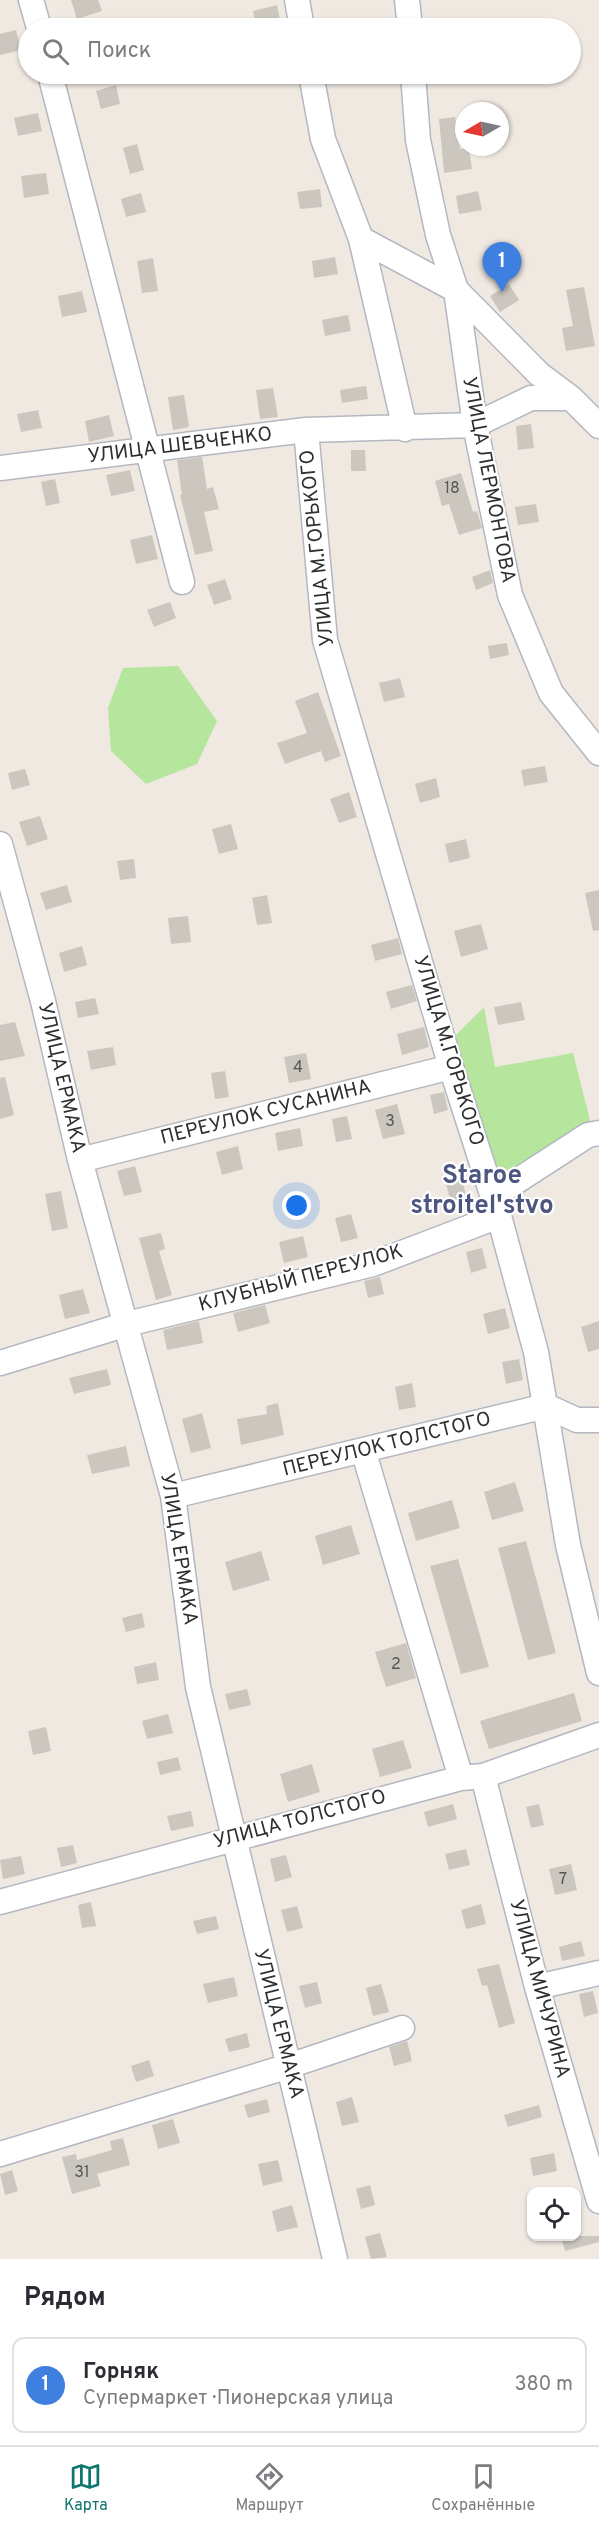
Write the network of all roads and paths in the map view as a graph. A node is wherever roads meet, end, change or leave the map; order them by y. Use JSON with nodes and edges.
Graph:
{"nodes":[{"id":1,"x":31,"y":0,"type":"edge"},
{"id":2,"x":297,"y":0,"type":"edge"},
{"id":3,"x":407,"y":0,"type":"edge"},
{"id":4,"x":36,"y":18,"type":"edge"},
{"id":5,"x":300,"y":18,"type":"edge"},
{"id":6,"x":409,"y":18,"type":"edge"},
{"id":7,"x":53,"y":84,"type":"edge"},
{"id":8,"x":313,"y":84,"type":"edge"},
{"id":9,"x":414,"y":84,"type":"edge"},
{"id":10,"x":361,"y":239,"type":"junction"},
{"id":11,"x":456,"y":290,"type":"junction"},
{"id":12,"x":571,"y":398,"type":"junction"},
{"id":13,"x":475,"y":424,"type":"junction"},
{"id":14,"x":599,"y":426,"type":"edge"},
{"id":15,"x":405,"y":429,"type":"junction"},
{"id":16,"x":306,"y":430,"type":"junction"},
{"id":17,"x":148,"y":450,"type":"junction"},
{"id":18,"x":0,"y":468,"type":"edge"},
{"id":19,"x":183,"y":582,"type":"dead end"},
{"id":20,"x":599,"y":753,"type":"edge"},
{"id":21,"x":0,"y":844,"type":"edge"},
{"id":22,"x":451,"y":1067,"type":"junction"},
{"id":23,"x":599,"y":1133,"type":"edge"},
{"id":24,"x":80,"y":1160,"type":"junction"},
{"id":25,"x":499,"y":1216,"type":"junction"},
{"id":26,"x":127,"y":1324,"type":"junction"},
{"id":27,"x":0,"y":1362,"type":"edge"},
{"id":28,"x":546,"y":1406,"type":"junction"},
{"id":29,"x":599,"y":1420,"type":"edge"},
{"id":30,"x":363,"y":1450,"type":"junction"},
{"id":31,"x":173,"y":1496,"type":"junction"},
{"id":32,"x":599,"y":1673,"type":"edge"},
{"id":33,"x":599,"y":1735,"type":"edge"},
{"id":34,"x":472,"y":1777,"type":"junction"},
{"id":35,"x":232,"y":1838,"type":"junction"},
{"id":36,"x":0,"y":1902,"type":"edge"},
{"id":37,"x":599,"y":1972,"type":"edge"},
{"id":38,"x":537,"y":1987,"type":"junction"},
{"id":39,"x":402,"y":2028,"type":"dead end"},
{"id":40,"x":289,"y":2066,"type":"junction"},
{"id":41,"x":0,"y":2154,"type":"edge"},
{"id":42,"x":599,"y":2201,"type":"edge"},
{"id":43,"x":335,"y":2259,"type":"edge"}],
"edges":[{"from":1,"to":4,"type":"street"},
{"from":2,"to":5,"type":"street"},
{"from":3,"to":6,"type":"street"},
{"from":7,"to":17,"type":"street"},
{"from":8,"to":10,"type":"street"},
{"from":9,"to":11,"type":"street","name":"УЛИЦА ЛЕРМОНТОВА"},
{"from":10,"to":11,"type":"street"},
{"from":10,"to":15,"type":"street"},
{"from":11,"to":12,"type":"street"},
{"from":11,"to":13,"type":"street","name":"УЛИЦА ЛЕРМОНТОВА"},
{"from":12,"to":13,"type":"street","name":"УЛИЦА ШЕВЧЕНКО"},
{"from":12,"to":14,"type":"street"},
{"from":13,"to":15,"type":"street","name":"УЛИЦА ШЕВЧЕНКО"},
{"from":13,"to":20,"type":"street","name":"УЛИЦА ЛЕРМОНТОВА"},
{"from":15,"to":16,"type":"street","name":"УЛИЦА ШЕВЧЕНКО"},
{"from":16,"to":17,"type":"street","name":"УЛИЦА ШЕВЧЕНКО"},
{"from":16,"to":22,"type":"street","name":"УЛИЦА М.ГОРЬКОГО"},
{"from":17,"to":18,"type":"street","name":"УЛИЦА ШЕВЧЕНКО"},
{"from":17,"to":19,"type":"street"},
{"from":21,"to":24,"type":"street","name":"УЛИЦА ЕРМАКА"},
{"from":22,"to":24,"type":"street","name":"ПЕРЕУЛОК СУСАНИНА"},
{"from":22,"to":25,"type":"street","name":"УЛИЦА М.ГОРЬКОГО"},
{"from":23,"to":25,"type":"street"},
{"from":24,"to":26,"type":"street","name":"УЛИЦА ЕРМАКА"},
{"from":25,"to":26,"type":"street","name":"КЛУБНЫЙ ПЕРЕУЛОК"},
{"from":25,"to":28,"type":"street","name":"УЛИЦА М.ГОРЬКОГО"},
{"from":26,"to":27,"type":"street","name":"КЛУБНЫЙ ПЕРЕУЛОК"},
{"from":26,"to":31,"type":"street","name":"УЛИЦА ЕРМАКА"},
{"from":28,"to":29,"type":"street"},
{"from":28,"to":30,"type":"street","name":"ПЕРЕУЛОК ТОЛСТОГО"},
{"from":28,"to":32,"type":"street","name":"УЛИЦА М.ГОРЬКОГО"},
{"from":30,"to":31,"type":"street","name":"ПЕРЕУЛОК ТОЛСТОГО"},
{"from":30,"to":34,"type":"street","name":"УЛИЦА МИЧУРИНА"},
{"from":31,"to":35,"type":"street","name":"УЛИЦА ЕРМАКА"},
{"from":33,"to":34,"type":"street","name":"УЛИЦА ТОЛСТОГО"},
{"from":34,"to":35,"type":"street","name":"УЛИЦА ТОЛСТОГО"},
{"from":34,"to":38,"type":"street","name":"УЛИЦА МИЧУРИНА"},
{"from":35,"to":36,"type":"street","name":"УЛИЦА ТОЛСТОГО"},
{"from":35,"to":40,"type":"street","name":"УЛИЦА ЕРМАКА"},
{"from":37,"to":38,"type":"street"},
{"from":38,"to":42,"type":"street","name":"УЛИЦА МИЧУРИНА"},
{"from":39,"to":40,"type":"street"},
{"from":40,"to":41,"type":"street"},
{"from":40,"to":43,"type":"street","name":"УЛИЦА ЕРМАКА"}]}
